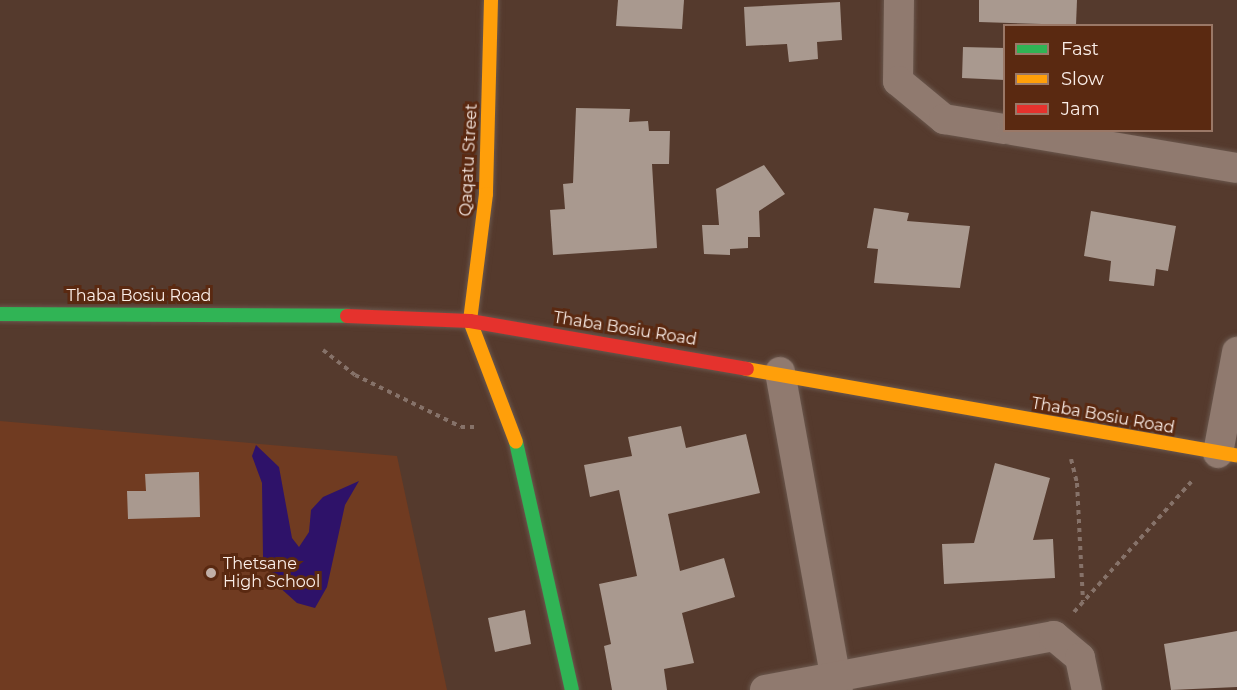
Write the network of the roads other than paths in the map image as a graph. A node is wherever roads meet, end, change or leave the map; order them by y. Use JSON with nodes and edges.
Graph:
{"nodes":[{"id":1,"x":491,"y":0,"type":"edge"},
{"id":2,"x":899,"y":0,"type":"edge"},
{"id":3,"x":1003,"y":129,"type":"edge"},
{"id":4,"x":1024,"y":132,"type":"edge"},
{"id":5,"x":1237,"y":168,"type":"edge"},
{"id":6,"x":0,"y":314,"type":"edge"},
{"id":7,"x":470,"y":321,"type":"junction"},
{"id":8,"x":1237,"y":352,"type":"edge"},
{"id":9,"x":780,"y":372,"type":"junction"},
{"id":10,"x":1227,"y":454,"type":"edge"},
{"id":11,"x":836,"y":682,"type":"edge"},
{"id":12,"x":572,"y":690,"type":"edge"},
{"id":13,"x":765,"y":690,"type":"edge"},
{"id":14,"x":1087,"y":690,"type":"edge"}],
"edges":[{"from":1,"to":7,"type":"street","name":"Qaqatu Street"},
{"from":2,"to":3,"type":"street"},
{"from":4,"to":5,"type":"street"},
{"from":6,"to":7,"type":"street","name":"Thaba Bosiu Road"},
{"from":7,"to":9,"type":"street","name":"Thaba Bosiu Road"},
{"from":7,"to":12,"type":"street"},
{"from":8,"to":10,"type":"street"},
{"from":9,"to":10,"type":"street","name":"Thaba Bosiu Road"},
{"from":9,"to":11,"type":"street"},
{"from":11,"to":13,"type":"street"},
{"from":11,"to":14,"type":"street"}]}
